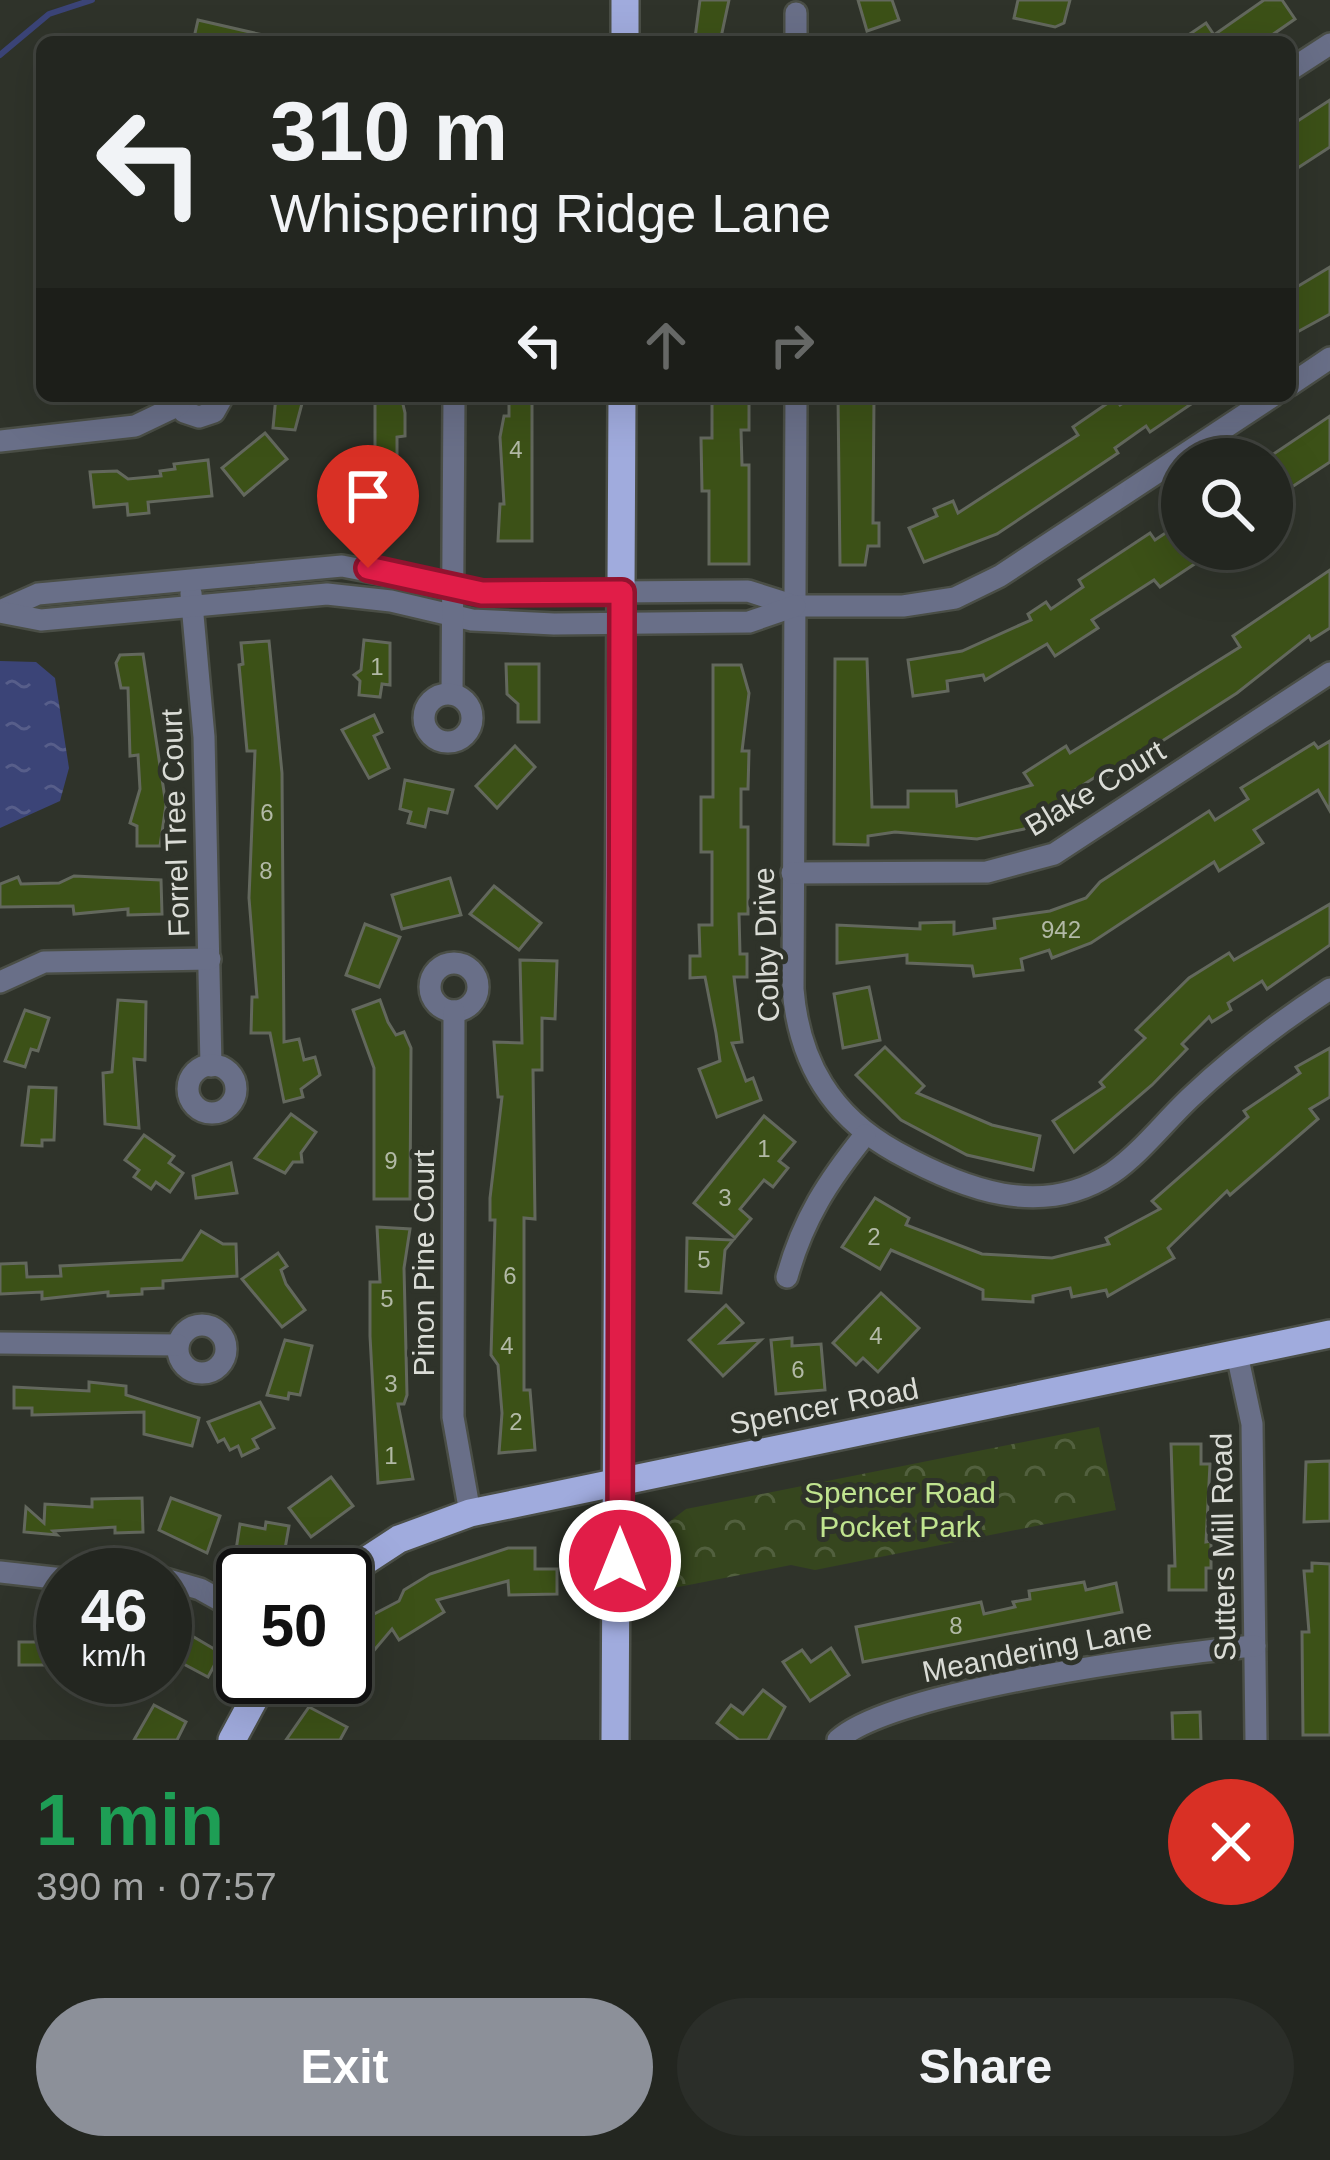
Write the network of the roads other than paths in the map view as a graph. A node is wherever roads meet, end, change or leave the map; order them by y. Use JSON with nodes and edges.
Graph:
{"nodes":[{"id":1,"x":625,"y":0,"type":"edge"},
{"id":2,"x":796,"y":13,"type":"dead end"},
{"id":3,"x":625,"y":36,"type":"edge"},
{"id":4,"x":796,"y":36,"type":"edge"},
{"id":5,"x":1330,"y":44,"type":"edge"},
{"id":6,"x":1296,"y":66,"type":"edge"},
{"id":7,"x":1330,"y":358,"type":"edge"},
{"id":8,"x":1296,"y":381,"type":"edge"},
{"id":9,"x":174,"y":402,"type":"edge"},
{"id":10,"x":179,"y":402,"type":"edge"},
{"id":11,"x":218,"y":402,"type":"edge"},
{"id":12,"x":454,"y":402,"type":"edge"},
{"id":13,"x":622,"y":402,"type":"edge"},
{"id":14,"x":796,"y":402,"type":"edge"},
{"id":15,"x":1264,"y":402,"type":"edge"},
{"id":16,"x":0,"y":441,"type":"edge"},
{"id":17,"x":190,"y":579,"type":"junction"},
{"id":18,"x":454,"y":589,"type":"junction"},
{"id":19,"x":622,"y":592,"type":"junction"},
{"id":20,"x":192,"y":606,"type":"junction"},
{"id":21,"x":795,"y":606,"type":"junction"},
{"id":22,"x":0,"y":612,"type":"edge"},
{"id":23,"x":454,"y":617,"type":"junction"},
{"id":24,"x":622,"y":623,"type":"junction"},
{"id":25,"x":1330,"y":673,"type":"edge"},
{"id":26,"x":452,"y":694,"type":"dead end"},
{"id":27,"x":792,"y":873,"type":"junction"},
{"id":28,"x":210,"y":958,"type":"junction"},
{"id":29,"x":0,"y":982,"type":"edge"},
{"id":30,"x":1330,"y":989,"type":"edge"},
{"id":31,"x":454,"y":1011,"type":"dead end"},
{"id":32,"x":212,"y":1066,"type":"dead end"},
{"id":33,"x":865,"y":1135,"type":"junction"},
{"id":34,"x":787,"y":1277,"type":"dead end"},
{"id":35,"x":1330,"y":1334,"type":"edge"},
{"id":36,"x":0,"y":1343,"type":"edge"},
{"id":37,"x":178,"y":1345,"type":"dead end"},
{"id":38,"x":1237,"y":1354,"type":"junction"},
{"id":39,"x":620,"y":1480,"type":"junction"},
{"id":40,"x":470,"y":1513,"type":"junction"},
{"id":41,"x":372,"y":1557,"type":"edge"},
{"id":42,"x":0,"y":1572,"type":"edge"},
{"id":43,"x":36,"y":1576,"type":"edge"},
{"id":44,"x":1255,"y":1646,"type":"junction"},
{"id":45,"x":251,"y":1704,"type":"edge"},
{"id":46,"x":232,"y":1740,"type":"edge"},
{"id":47,"x":615,"y":1740,"type":"edge"},
{"id":48,"x":838,"y":1740,"type":"edge"},
{"id":49,"x":1256,"y":1740,"type":"edge"}],
"edges":[{"from":1,"to":3,"type":"main road"},
{"from":2,"to":4,"type":"street"},
{"from":5,"to":6,"type":"street"},
{"from":7,"to":8,"type":"street"},
{"from":9,"to":16,"type":"street"},
{"from":10,"to":11,"type":"street"},
{"from":12,"to":18,"type":"street"},
{"from":13,"to":19,"type":"main road"},
{"from":14,"to":21,"type":"street","name":"Colby Drive"},
{"from":15,"to":21,"type":"street"},
{"from":17,"to":18,"type":"street"},
{"from":17,"to":20,"type":"street","name":"Forrel Tree Court"},
{"from":17,"to":22,"type":"street"},
{"from":18,"to":19,"type":"street"},
{"from":18,"to":23,"type":"street"},
{"from":19,"to":21,"type":"street"},
{"from":19,"to":24,"type":"main road"},
{"from":20,"to":22,"type":"street"},
{"from":20,"to":23,"type":"street"},
{"from":20,"to":28,"type":"street","name":"Forrel Tree Court"},
{"from":21,"to":24,"type":"street"},
{"from":21,"to":27,"type":"street","name":"Colby Drive"},
{"from":23,"to":24,"type":"street"},
{"from":23,"to":26,"type":"street"},
{"from":24,"to":39,"type":"main road"},
{"from":25,"to":27,"type":"street","name":"Blake Court"},
{"from":27,"to":33,"type":"street","name":"Colby Drive"},
{"from":28,"to":29,"type":"street"},
{"from":28,"to":32,"type":"street","name":"Forrel Tree Court"},
{"from":30,"to":33,"type":"street","name":"Colby Drive"},
{"from":31,"to":40,"type":"street","name":"Pinon Pine Court"},
{"from":33,"to":34,"type":"street"},
{"from":35,"to":38,"type":"main road","name":"Spencer Road"},
{"from":36,"to":37,"type":"street"},
{"from":38,"to":39,"type":"main road","name":"Spencer Road"},
{"from":38,"to":44,"type":"street","name":"Sutters Mill Road"},
{"from":39,"to":40,"type":"main road","name":"Spencer Road"},
{"from":39,"to":47,"type":"main road"},
{"from":40,"to":41,"type":"main road","name":"Spencer Road"},
{"from":42,"to":43,"type":"street"},
{"from":44,"to":48,"type":"street","name":"Meandering Lane"},
{"from":44,"to":49,"type":"street","name":"Sutters Mill Road"},
{"from":45,"to":46,"type":"main road"}]}
